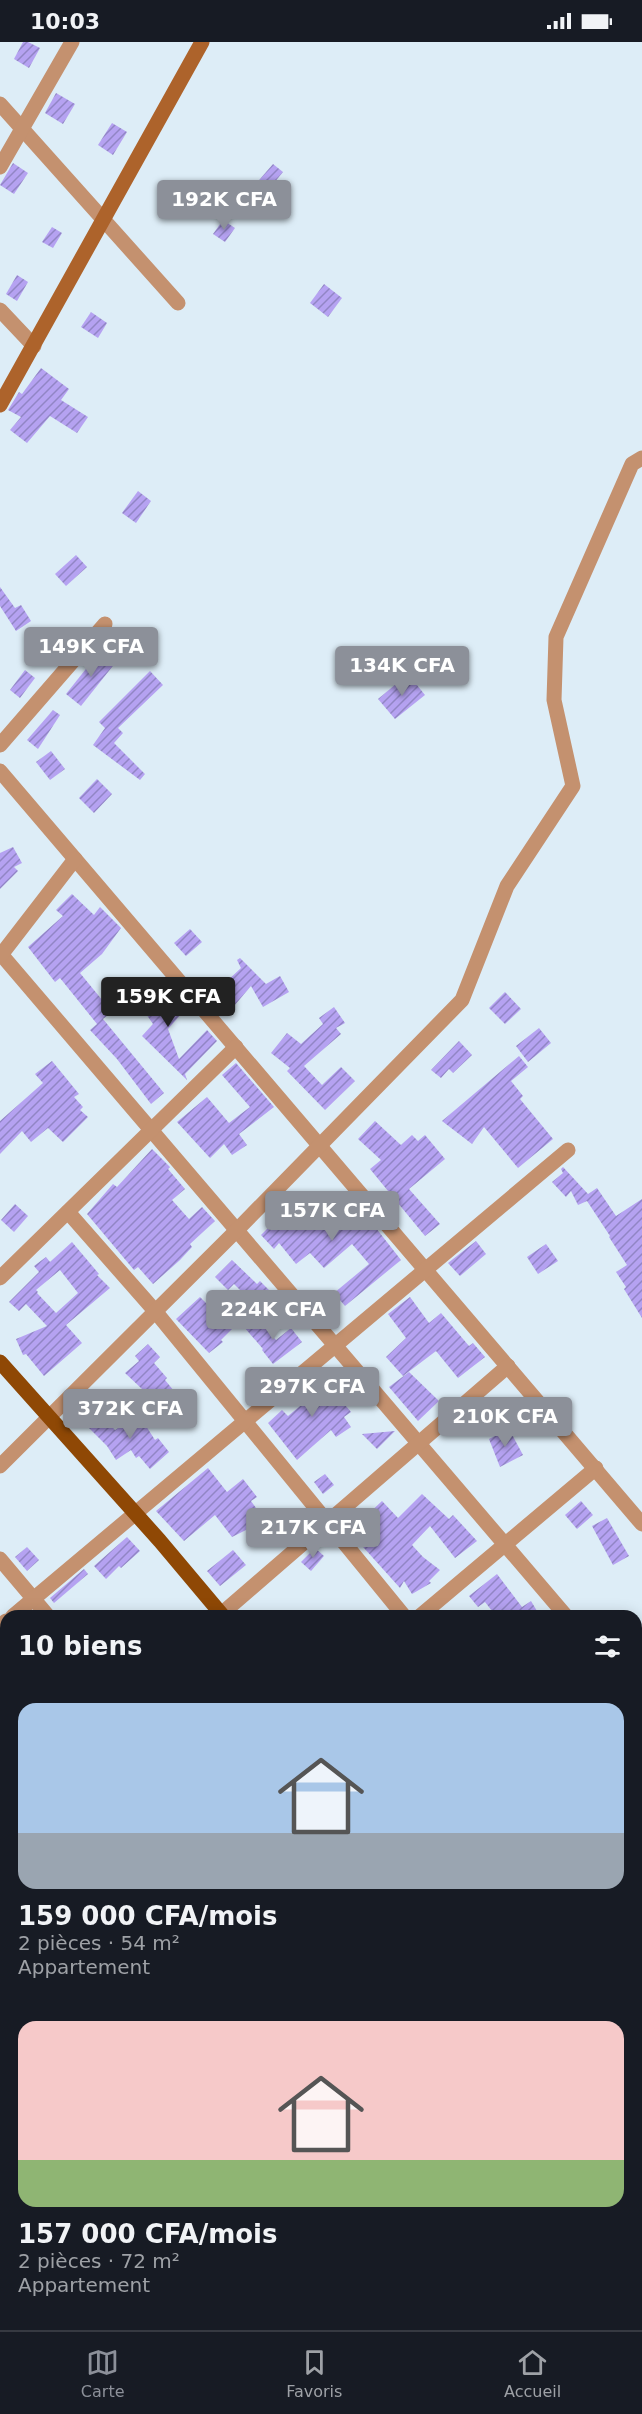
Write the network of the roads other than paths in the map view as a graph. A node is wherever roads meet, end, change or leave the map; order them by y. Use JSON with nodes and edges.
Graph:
{"nodes":[{"id":1,"x":72,"y":42,"type":"edge"},
{"id":2,"x":202,"y":42,"type":"edge"},
{"id":3,"x":0,"y":104,"type":"edge"},
{"id":4,"x":22,"y":129,"type":"junction"},
{"id":5,"x":0,"y":167,"type":"edge"},
{"id":6,"x":104,"y":220,"type":"junction"},
{"id":7,"x":178,"y":303,"type":"dead end"},
{"id":8,"x":0,"y":310,"type":"edge"},
{"id":9,"x":34,"y":346,"type":"junction"},
{"id":10,"x":0,"y":405,"type":"edge"},
{"id":11,"x":642,"y":458,"type":"edge"},
{"id":12,"x":105,"y":624,"type":"dead end"},
{"id":13,"x":0,"y":746,"type":"edge"},
{"id":14,"x":0,"y":771,"type":"edge"},
{"id":15,"x":75,"y":860,"type":"junction"},
{"id":16,"x":1,"y":954,"type":"edge"},
{"id":17,"x":236,"y":1047,"type":"junction"},
{"id":18,"x":152,"y":1131,"type":"junction"},
{"id":19,"x":319,"y":1145,"type":"junction"},
{"id":20,"x":568,"y":1150,"type":"dead end"},
{"id":21,"x":68,"y":1212,"type":"junction"},
{"id":22,"x":237,"y":1230,"type":"junction"},
{"id":23,"x":425,"y":1268,"type":"junction"},
{"id":24,"x":0,"y":1278,"type":"edge"},
{"id":25,"x":155,"y":1311,"type":"junction"},
{"id":26,"x":336,"y":1345,"type":"junction"},
{"id":27,"x":0,"y":1362,"type":"edge"},
{"id":28,"x":508,"y":1366,"type":"junction"},
{"id":29,"x":49,"y":1417,"type":"junction"},
{"id":30,"x":245,"y":1421,"type":"junction"},
{"id":31,"x":420,"y":1443,"type":"junction"},
{"id":32,"x":0,"y":1466,"type":"edge"},
{"id":33,"x":596,"y":1468,"type":"junction"},
{"id":34,"x":135,"y":1513,"type":"junction"},
{"id":35,"x":328,"y":1522,"type":"junction"},
{"id":36,"x":642,"y":1524,"type":"edge"},
{"id":37,"x":507,"y":1544,"type":"junction"},
{"id":38,"x":0,"y":1559,"type":"edge"},
{"id":39,"x":33,"y":1598,"type":"junction"},
{"id":40,"x":20,"y":1610,"type":"edge"},
{"id":41,"x":43,"y":1610,"type":"edge"},
{"id":42,"x":217,"y":1610,"type":"edge"},
{"id":43,"x":227,"y":1610,"type":"edge"},
{"id":44,"x":399,"y":1610,"type":"edge"},
{"id":45,"x":427,"y":1610,"type":"edge"},
{"id":46,"x":561,"y":1610,"type":"edge"}],
"edges":[{"from":1,"to":4,"type":"street"},
{"from":2,"to":6,"type":"street"},
{"from":3,"to":4,"type":"street"},
{"from":4,"to":5,"type":"street"},
{"from":4,"to":6,"type":"street"},
{"from":6,"to":7,"type":"street"},
{"from":6,"to":9,"type":"street"},
{"from":8,"to":9,"type":"street"},
{"from":9,"to":10,"type":"street"},
{"from":11,"to":19,"type":"street"},
{"from":12,"to":13,"type":"street"},
{"from":14,"to":15,"type":"street"},
{"from":15,"to":16,"type":"street"},
{"from":15,"to":17,"type":"street"},
{"from":16,"to":18,"type":"street"},
{"from":17,"to":18,"type":"street"},
{"from":17,"to":19,"type":"street"},
{"from":18,"to":21,"type":"street"},
{"from":18,"to":22,"type":"street"},
{"from":19,"to":22,"type":"street"},
{"from":19,"to":23,"type":"street"},
{"from":20,"to":23,"type":"street"},
{"from":21,"to":24,"type":"street"},
{"from":21,"to":25,"type":"street"},
{"from":22,"to":25,"type":"street"},
{"from":22,"to":26,"type":"street"},
{"from":23,"to":26,"type":"street"},
{"from":23,"to":28,"type":"street"},
{"from":25,"to":29,"type":"street"},
{"from":25,"to":30,"type":"street"},
{"from":26,"to":30,"type":"street"},
{"from":26,"to":31,"type":"street"},
{"from":27,"to":29,"type":"main road"},
{"from":28,"to":31,"type":"street"},
{"from":28,"to":33,"type":"street"},
{"from":29,"to":32,"type":"street"},
{"from":29,"to":34,"type":"main road"},
{"from":30,"to":34,"type":"street"},
{"from":30,"to":35,"type":"street"},
{"from":31,"to":35,"type":"street"},
{"from":31,"to":37,"type":"street"},
{"from":33,"to":36,"type":"street"},
{"from":33,"to":37,"type":"street"},
{"from":34,"to":39,"type":"street"},
{"from":34,"to":42,"type":"main road"},
{"from":35,"to":43,"type":"street"},
{"from":35,"to":44,"type":"street"},
{"from":37,"to":45,"type":"street"},
{"from":37,"to":46,"type":"street"},
{"from":38,"to":39,"type":"street"},
{"from":39,"to":40,"type":"street"},
{"from":39,"to":41,"type":"street"}]}
